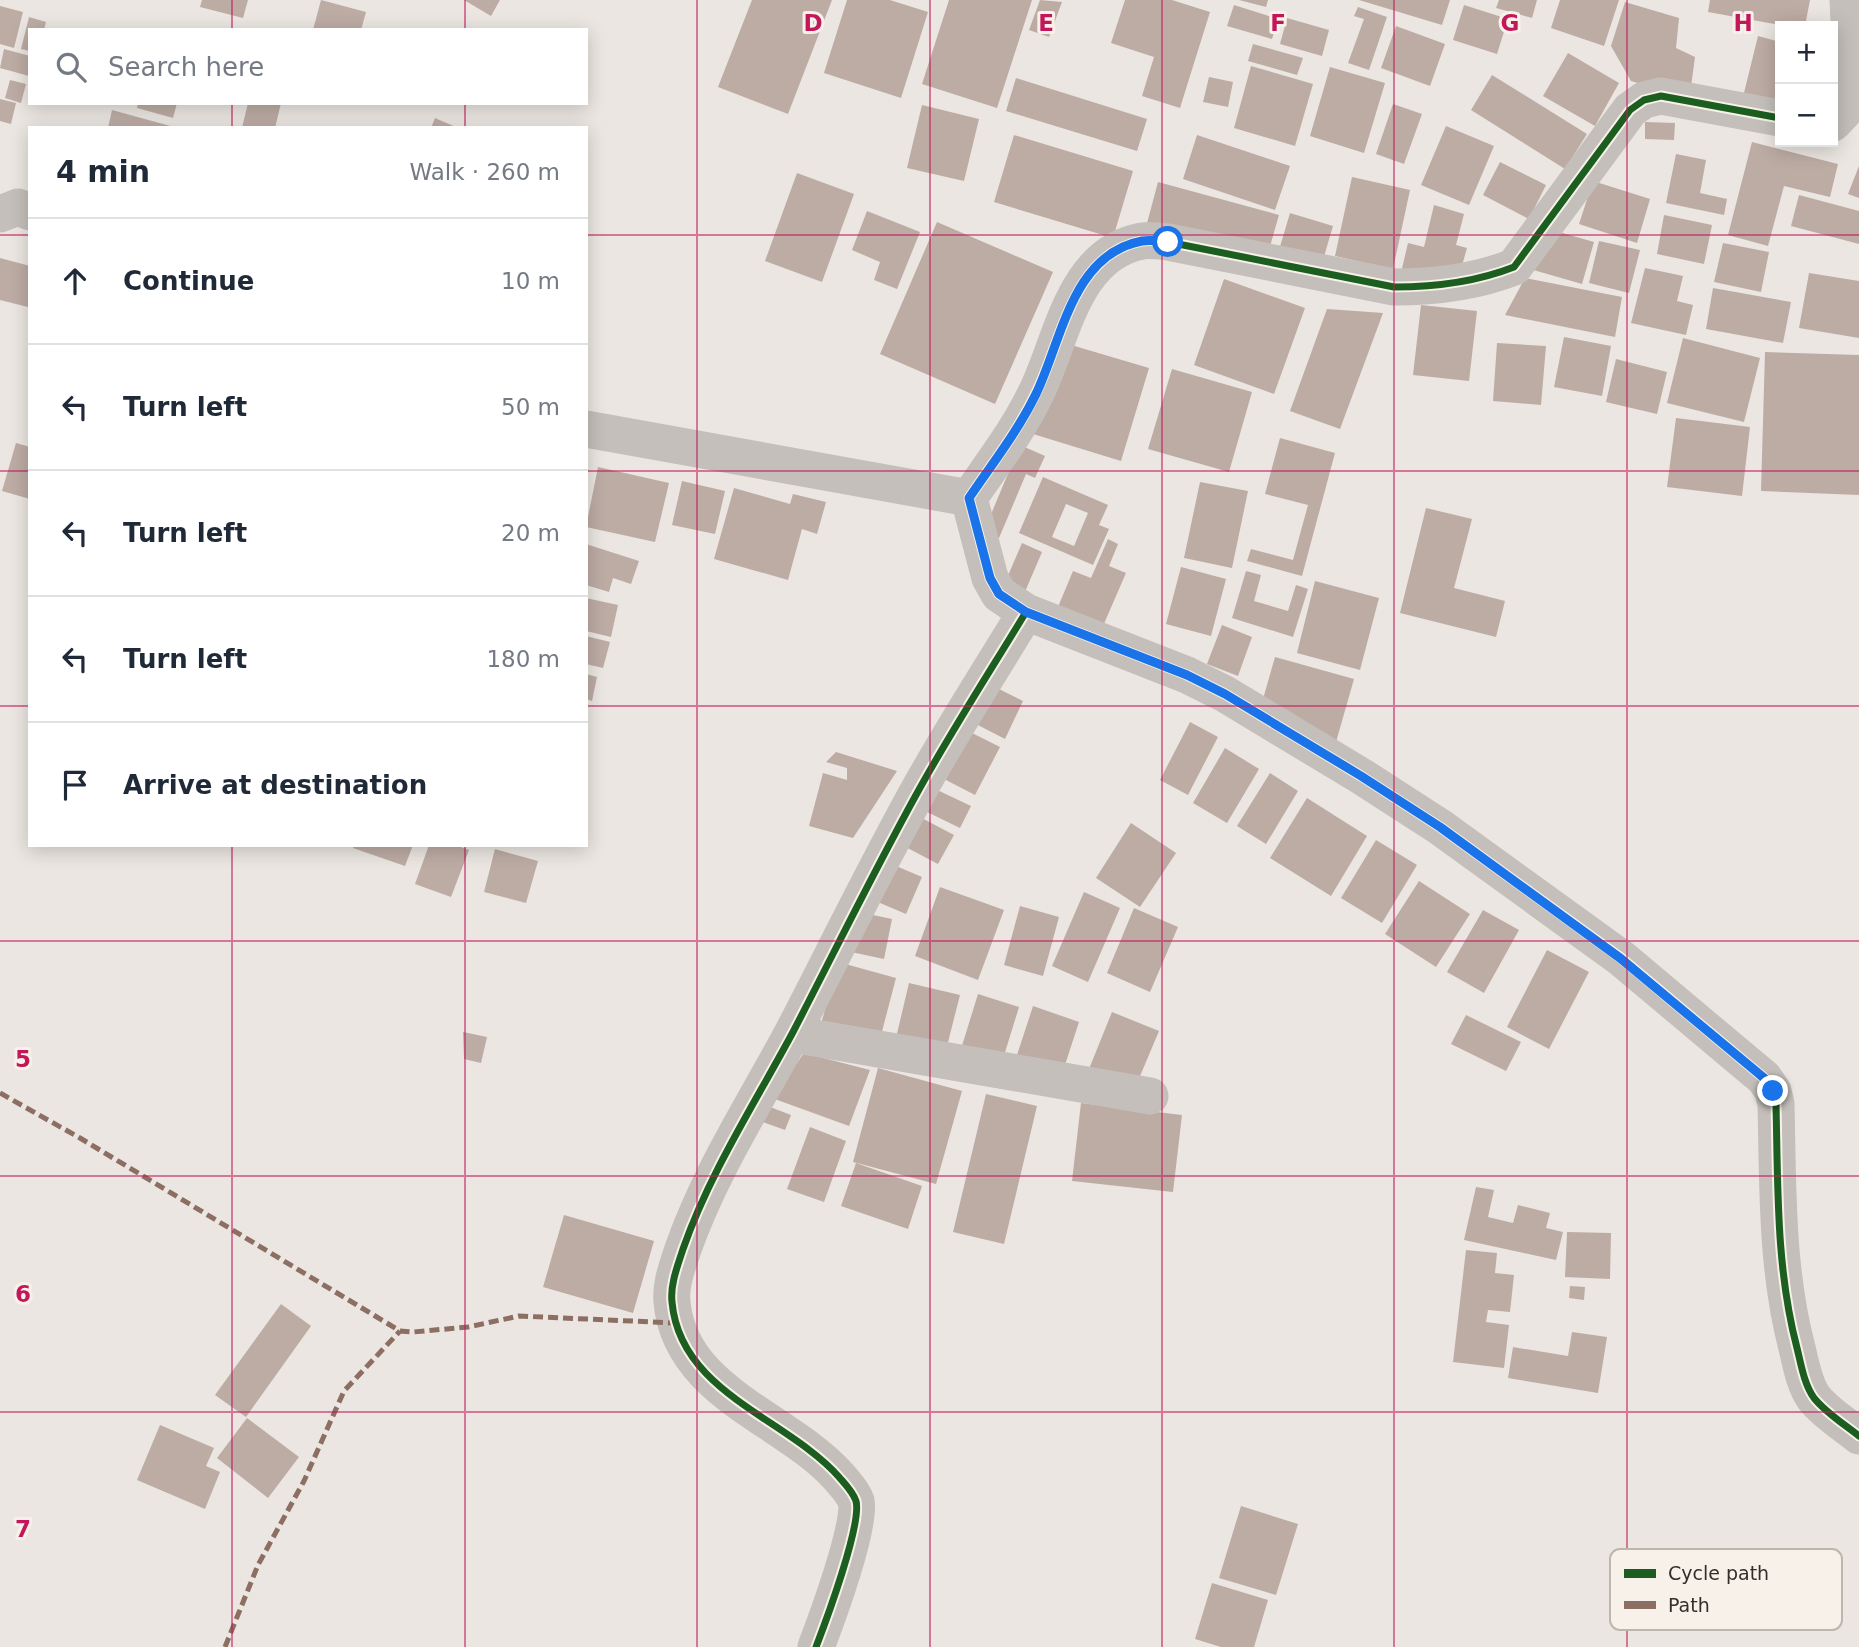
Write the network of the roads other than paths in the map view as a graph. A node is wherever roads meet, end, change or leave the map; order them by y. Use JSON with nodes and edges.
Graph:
{"nodes":[{"id":1,"x":1848,"y":0,"type":"edge"},
{"id":2,"x":1848,"y":110,"type":"edge"},
{"id":3,"x":1775,"y":117,"type":"edge"},
{"id":4,"x":28,"y":211,"type":"edge"},
{"id":5,"x":0,"y":214,"type":"edge"},
{"id":6,"x":588,"y":429,"type":"edge"},
{"id":7,"x":969,"y":498,"type":"junction"},
{"id":8,"x":1026,"y":612,"type":"junction"},
{"id":9,"x":792,"y":1034,"type":"junction"},
{"id":10,"x":1150,"y":1096,"type":"dead end"},
{"id":11,"x":1859,"y":1436,"type":"edge"},
{"id":12,"x":816,"y":1647,"type":"edge"}],
"edges":[{"from":1,"to":2,"type":"street"},
{"from":3,"to":7,"type":"street"},
{"from":4,"to":5,"type":"street"},
{"from":6,"to":7,"type":"street"},
{"from":7,"to":8,"type":"street"},
{"from":8,"to":9,"type":"street"},
{"from":8,"to":11,"type":"street"},
{"from":9,"to":10,"type":"street"},
{"from":9,"to":12,"type":"street"}]}
